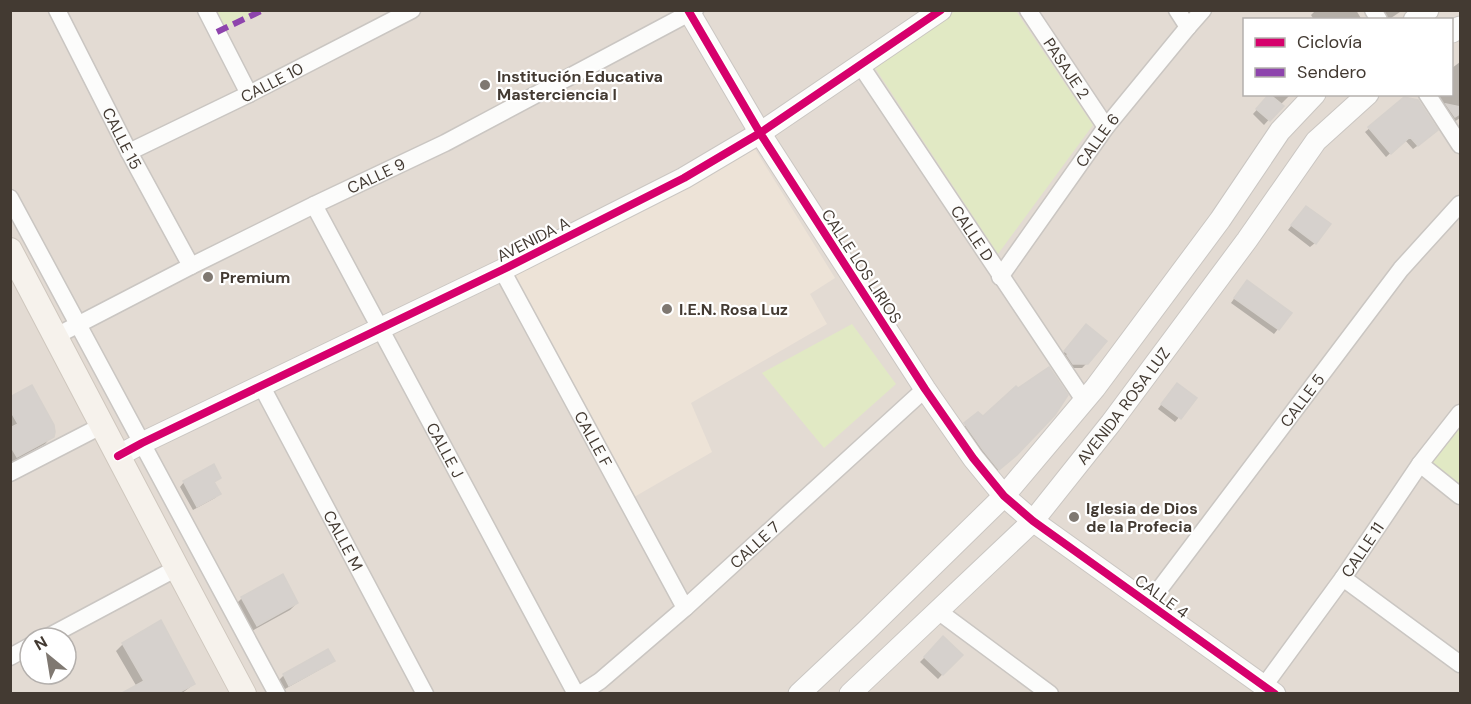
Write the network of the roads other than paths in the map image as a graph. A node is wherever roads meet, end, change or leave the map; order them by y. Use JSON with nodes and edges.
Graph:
{"nodes":[{"id":1,"x":57,"y":10,"type":"edge"},
{"id":2,"x":206,"y":10,"type":"edge"},
{"id":3,"x":412,"y":10,"type":"edge"},
{"id":4,"x":941,"y":10,"type":"edge"},
{"id":5,"x":1028,"y":10,"type":"edge"},
{"id":6,"x":1177,"y":10,"type":"edge"},
{"id":7,"x":1203,"y":10,"type":"edge"},
{"id":8,"x":691,"y":12,"type":"edge"},
{"id":9,"x":1188,"y":27,"type":"junction"},
{"id":10,"x":861,"y":66,"type":"junction"},
{"id":11,"x":249,"y":94,"type":"junction"},
{"id":12,"x":1313,"y":96,"type":"edge"},
{"id":13,"x":1366,"y":96,"type":"edge"},
{"id":14,"x":1428,"y":96,"type":"edge"},
{"id":15,"x":1106,"y":127,"type":"junction"},
{"id":16,"x":760,"y":133,"type":"junction"},
{"id":17,"x":1461,"y":146,"type":"edge"},
{"id":18,"x":129,"y":152,"type":"junction"},
{"id":19,"x":10,"y":198,"type":"edge"},
{"id":20,"x":1461,"y":204,"type":"edge"},
{"id":21,"x":314,"y":205,"type":"junction"},
{"id":22,"x":10,"y":250,"type":"edge"},
{"id":23,"x":191,"y":266,"type":"junction"},
{"id":24,"x":502,"y":270,"type":"junction"},
{"id":25,"x":1000,"y":277,"type":"junction"},
{"id":26,"x":78,"y":324,"type":"junction"},
{"id":27,"x":380,"y":328,"type":"junction"},
{"id":28,"x":56,"y":336,"type":"junction"},
{"id":29,"x":261,"y":385,"type":"junction"},
{"id":30,"x":925,"y":389,"type":"junction"},
{"id":31,"x":1084,"y":400,"type":"junction"},
{"id":32,"x":1461,"y":412,"type":"edge"},
{"id":33,"x":103,"y":425,"type":"junction"},
{"id":34,"x":142,"y":443,"type":"junction"},
{"id":35,"x":118,"y":456,"type":"junction"},
{"id":36,"x":1420,"y":464,"type":"junction"},
{"id":37,"x":10,"y":473,"type":"edge"},
{"id":38,"x":1004,"y":496,"type":"junction"},
{"id":39,"x":1461,"y":496,"type":"edge"},
{"id":40,"x":1033,"y":521,"type":"junction"},
{"id":41,"x":177,"y":568,"type":"junction"},
{"id":42,"x":1342,"y":578,"type":"junction"},
{"id":43,"x":1149,"y":603,"type":"junction"},
{"id":44,"x":685,"y":608,"type":"junction"},
{"id":45,"x":938,"y":611,"type":"junction"},
{"id":46,"x":68,"y":626,"type":"edge"},
{"id":47,"x":1461,"y":664,"type":"edge"},
{"id":48,"x":605,"y":687,"type":"edge"},
{"id":49,"x":1269,"y":689,"type":"edge"},
{"id":50,"x":244,"y":693,"type":"edge"},
{"id":51,"x":277,"y":693,"type":"edge"},
{"id":52,"x":425,"y":693,"type":"edge"},
{"id":53,"x":578,"y":693,"type":"edge"},
{"id":54,"x":799,"y":693,"type":"edge"},
{"id":55,"x":850,"y":693,"type":"edge"},
{"id":56,"x":1050,"y":693,"type":"edge"}],
"edges":[{"from":1,"to":18,"type":"street","name":"CALLE 15"},
{"from":2,"to":11,"type":"street"},
{"from":3,"to":11,"type":"street","name":"CALLE 10"},
{"from":4,"to":10,"type":"street","name":"AVENIDA A"},
{"from":5,"to":15,"type":"street","name":"PASAJE 2"},
{"from":6,"to":9,"type":"street"},
{"from":7,"to":9,"type":"street","name":"CALLE 6"},
{"from":8,"to":16,"type":"street","name":"CALLE LOS LIRIOS"},
{"from":8,"to":21,"type":"street","name":"CALLE 9"},
{"from":9,"to":15,"type":"street","name":"CALLE 6"},
{"from":10,"to":16,"type":"street","name":"AVENIDA A"},
{"from":10,"to":25,"type":"street","name":"CALLE D"},
{"from":11,"to":18,"type":"street","name":"CALLE 10"},
{"from":12,"to":31,"type":"street","name":"AVENIDA ROSA LUZ"},
{"from":13,"to":40,"type":"street","name":"AVENIDA ROSA LUZ"},
{"from":14,"to":17,"type":"street"},
{"from":15,"to":25,"type":"street","name":"CALLE 6"},
{"from":16,"to":24,"type":"street","name":"AVENIDA A"},
{"from":16,"to":30,"type":"street","name":"CALLE LOS LIRIOS"},
{"from":18,"to":23,"type":"street","name":"CALLE 15"},
{"from":19,"to":26,"type":"street"},
{"from":20,"to":43,"type":"street","name":"CALLE 5"},
{"from":21,"to":23,"type":"street","name":"CALLE 9"},
{"from":21,"to":27,"type":"street","name":"CALLE J"},
{"from":22,"to":28,"type":"main road"},
{"from":23,"to":26,"type":"street","name":"CALLE 9"},
{"from":24,"to":27,"type":"street","name":"AVENIDA A"},
{"from":24,"to":44,"type":"street","name":"CALLE F"},
{"from":25,"to":31,"type":"street","name":"CALLE D"},
{"from":26,"to":28,"type":"street","name":"CALLE 9"},
{"from":26,"to":34,"type":"street"},
{"from":27,"to":29,"type":"street","name":"AVENIDA A"},
{"from":27,"to":53,"type":"street","name":"CALLE J"},
{"from":28,"to":33,"type":"main road"},
{"from":29,"to":34,"type":"street","name":"AVENIDA A"},
{"from":29,"to":52,"type":"street","name":"CALLE M"},
{"from":30,"to":38,"type":"street","name":"CALLE LOS LIRIOS"},
{"from":30,"to":44,"type":"street","name":"CALLE 7"},
{"from":31,"to":38,"type":"street","name":"AVENIDA ROSA LUZ"},
{"from":32,"to":36,"type":"street","name":"CALLE 11"},
{"from":33,"to":35,"type":"main road"},
{"from":33,"to":37,"type":"street"},
{"from":34,"to":35,"type":"street","name":"AVENIDA A"},
{"from":34,"to":51,"type":"street"},
{"from":35,"to":41,"type":"main road"},
{"from":36,"to":39,"type":"street"},
{"from":36,"to":42,"type":"street","name":"CALLE 11"},
{"from":38,"to":40,"type":"street","name":"CALLE LOS LIRIOS"},
{"from":38,"to":54,"type":"street","name":"AVENIDA ROSA LUZ"},
{"from":40,"to":43,"type":"street","name":"CALLE 4"},
{"from":40,"to":45,"type":"street","name":"AVENIDA ROSA LUZ"},
{"from":41,"to":46,"type":"street"},
{"from":41,"to":50,"type":"main road"},
{"from":42,"to":47,"type":"street"},
{"from":42,"to":49,"type":"street","name":"CALLE 11"},
{"from":43,"to":49,"type":"street","name":"CALLE 4"},
{"from":44,"to":48,"type":"street","name":"CALLE 7"},
{"from":45,"to":55,"type":"street","name":"AVENIDA ROSA LUZ"},
{"from":45,"to":56,"type":"street"},
{"from":48,"to":53,"type":"street","name":"CALLE 7"}]}
